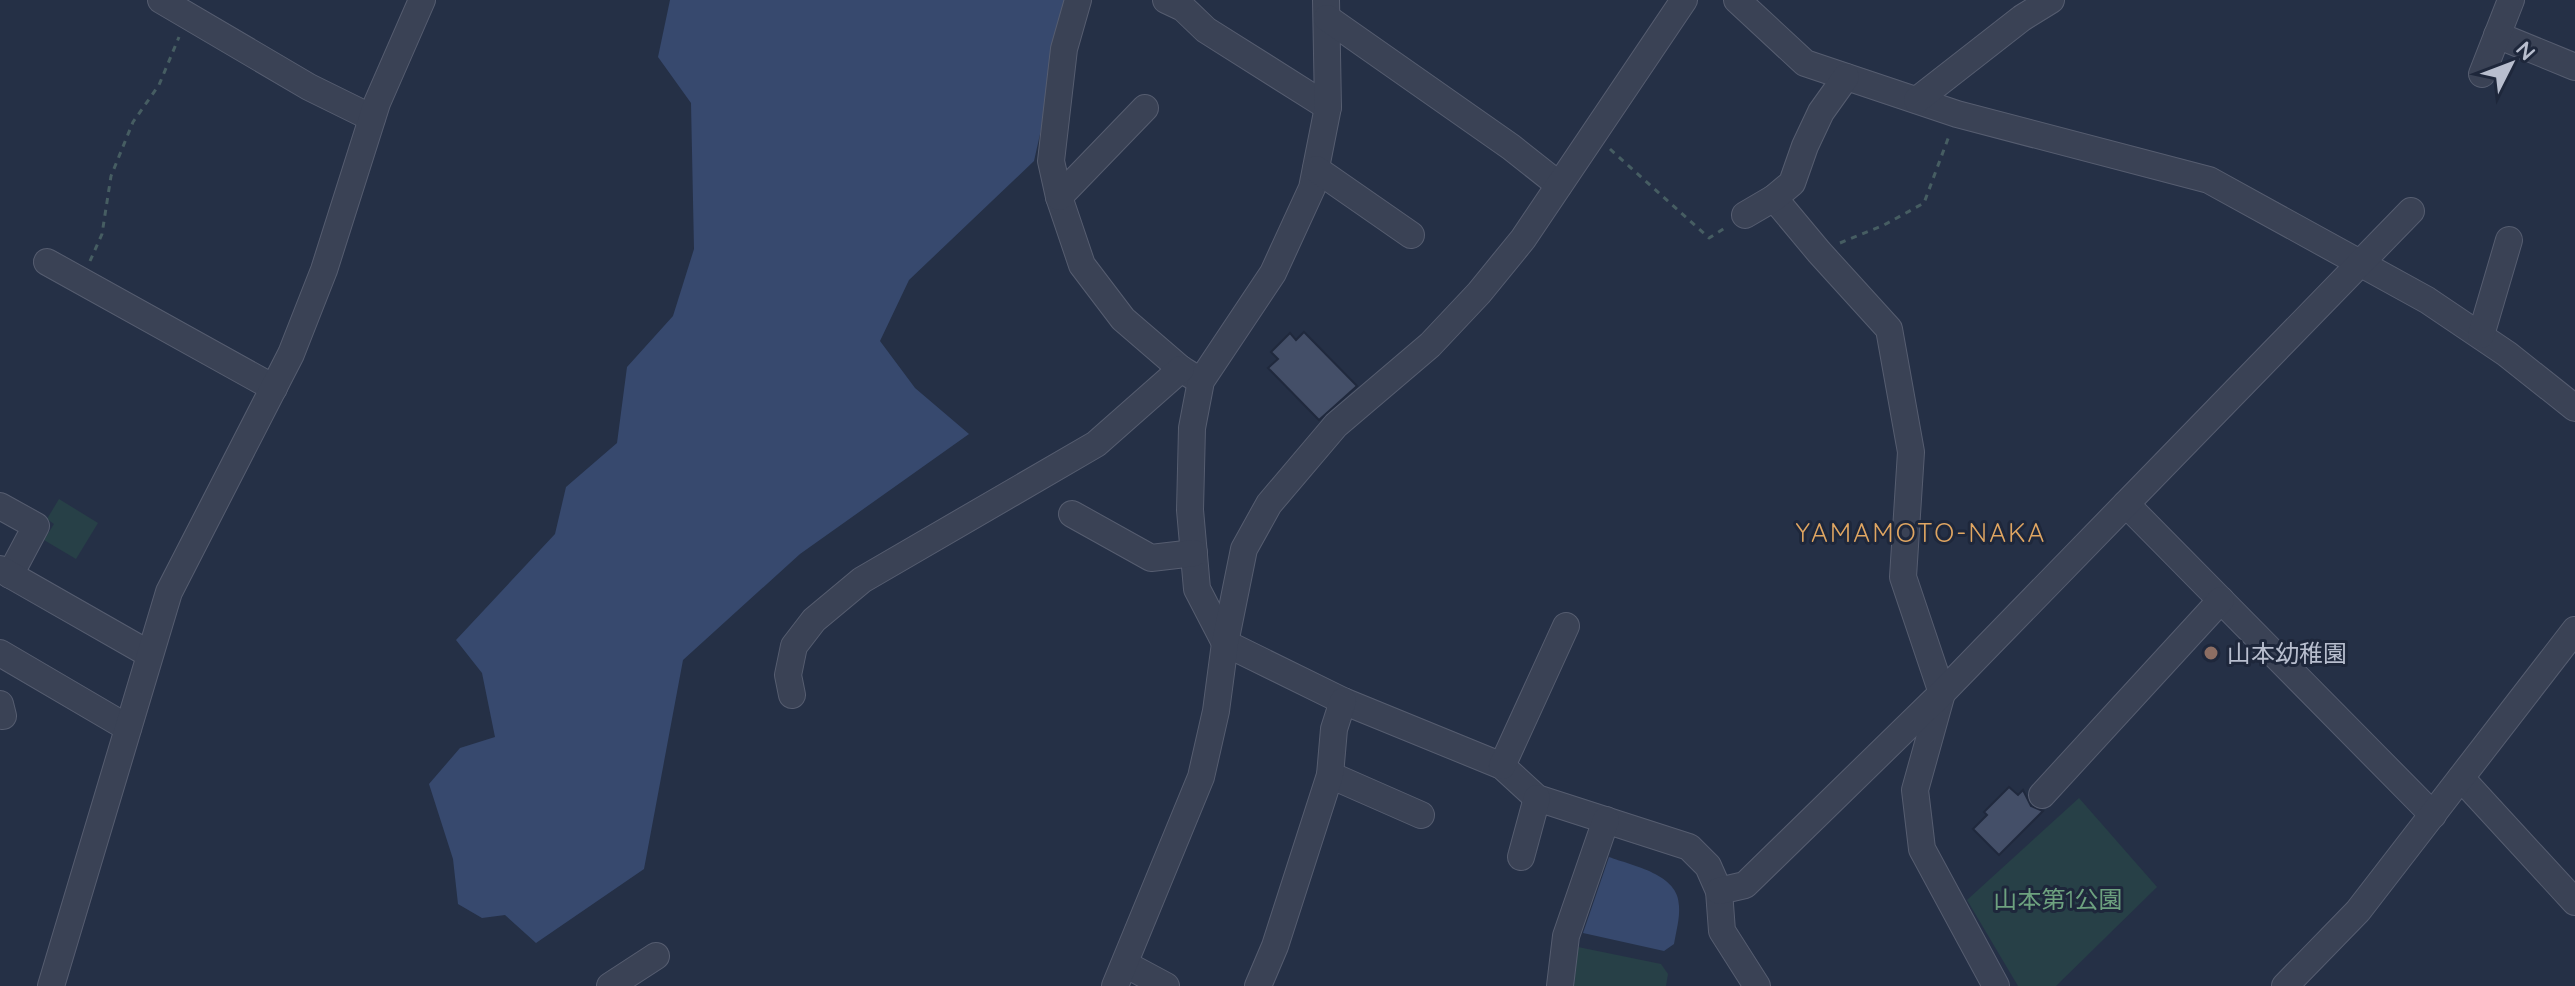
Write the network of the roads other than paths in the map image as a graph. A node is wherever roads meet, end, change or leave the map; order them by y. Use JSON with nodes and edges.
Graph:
{"nodes":[{"id":1,"x":161,"y":0,"type":"edge"},
{"id":2,"x":422,"y":0,"type":"edge"},
{"id":3,"x":1078,"y":0,"type":"edge"},
{"id":4,"x":1166,"y":0,"type":"edge"},
{"id":5,"x":1684,"y":0,"type":"edge"},
{"id":6,"x":1737,"y":0,"type":"edge"},
{"id":7,"x":2051,"y":0,"type":"edge"},
{"id":8,"x":2511,"y":0,"type":"edge"},
{"id":9,"x":1327,"y":9,"type":"edge"},
{"id":10,"x":2497,"y":35,"type":"junction"},
{"id":11,"x":2575,"y":67,"type":"edge"},
{"id":12,"x":2482,"y":74,"type":"dead end"},
{"id":13,"x":1846,"y":77,"type":"junction"},
{"id":14,"x":1917,"y":100,"type":"junction"},
{"id":15,"x":1328,"y":107,"type":"junction"},
{"id":16,"x":1145,"y":108,"type":"dead end"},
{"id":17,"x":372,"y":118,"type":"junction"},
{"id":18,"x":1316,"y":169,"type":"junction"},
{"id":19,"x":1559,"y":185,"type":"junction"},
{"id":20,"x":1059,"y":197,"type":"junction"},
{"id":21,"x":1774,"y":198,"type":"junction"},
{"id":22,"x":2411,"y":211,"type":"dead end"},
{"id":23,"x":1745,"y":215,"type":"road end"},
{"id":24,"x":1411,"y":235,"type":"dead end"},
{"id":25,"x":2509,"y":240,"type":"dead end"},
{"id":26,"x":47,"y":262,"type":"dead end"},
{"id":27,"x":2361,"y":264,"type":"junction"},
{"id":28,"x":2481,"y":335,"type":"junction"},
{"id":29,"x":1191,"y":375,"type":"junction"},
{"id":30,"x":274,"y":388,"type":"junction"},
{"id":31,"x":2575,"y":408,"type":"edge"},
{"id":32,"x":2126,"y":504,"type":"junction"},
{"id":33,"x":0,"y":506,"type":"edge"},
{"id":34,"x":1072,"y":514,"type":"dead end"},
{"id":35,"x":1194,"y":553,"type":"junction"},
{"id":36,"x":5,"y":572,"type":"edge"},
{"id":37,"x":2221,"y":600,"type":"junction"},
{"id":38,"x":1566,"y":626,"type":"dead end"},
{"id":39,"x":2575,"y":630,"type":"edge"},
{"id":40,"x":1225,"y":643,"type":"junction"},
{"id":41,"x":0,"y":653,"type":"edge"},
{"id":42,"x":149,"y":654,"type":"junction"},
{"id":43,"x":1942,"y":693,"type":"junction"},
{"id":44,"x":792,"y":695,"type":"dead end"},
{"id":45,"x":1343,"y":701,"type":"junction"},
{"id":46,"x":128,"y":728,"type":"junction"},
{"id":47,"x":1502,"y":766,"type":"junction"},
{"id":48,"x":1330,"y":775,"type":"junction"},
{"id":49,"x":2461,"y":778,"type":"junction"},
{"id":50,"x":2042,"y":795,"type":"dead end"},
{"id":51,"x":1537,"y":798,"type":"junction"},
{"id":52,"x":1421,"y":815,"type":"dead end"},
{"id":53,"x":2433,"y":815,"type":"junction"},
{"id":54,"x":1606,"y":820,"type":"junction"},
{"id":55,"x":1521,"y":857,"type":"dead end"},
{"id":56,"x":1719,"y":891,"type":"junction"},
{"id":57,"x":2575,"y":902,"type":"edge"},
{"id":58,"x":656,"y":956,"type":"dead end"},
{"id":59,"x":1120,"y":975,"type":"edge"},
{"id":60,"x":51,"y":986,"type":"edge"},
{"id":61,"x":610,"y":986,"type":"edge"},
{"id":62,"x":1166,"y":986,"type":"edge"},
{"id":63,"x":1258,"y":986,"type":"edge"},
{"id":64,"x":1560,"y":986,"type":"edge"},
{"id":65,"x":1757,"y":986,"type":"edge"},
{"id":66,"x":1996,"y":986,"type":"edge"},
{"id":67,"x":2285,"y":986,"type":"edge"}],
"edges":[{"from":1,"to":17,"type":"street"},
{"from":2,"to":17,"type":"street"},
{"from":3,"to":20,"type":"street"},
{"from":4,"to":15,"type":"street"},
{"from":5,"to":19,"type":"street"},
{"from":6,"to":13,"type":"street"},
{"from":7,"to":14,"type":"street"},
{"from":8,"to":10,"type":"street"},
{"from":9,"to":15,"type":"street"},
{"from":9,"to":19,"type":"street"},
{"from":10,"to":11,"type":"street"},
{"from":10,"to":12,"type":"street"},
{"from":13,"to":14,"type":"street"},
{"from":13,"to":21,"type":"street"},
{"from":14,"to":27,"type":"street"},
{"from":15,"to":18,"type":"street"},
{"from":16,"to":20,"type":"street"},
{"from":17,"to":30,"type":"street"},
{"from":18,"to":24,"type":"street"},
{"from":18,"to":29,"type":"street"},
{"from":19,"to":40,"type":"street"},
{"from":20,"to":29,"type":"street"},
{"from":21,"to":23,"type":"street"},
{"from":21,"to":43,"type":"street"},
{"from":22,"to":27,"type":"street"},
{"from":25,"to":28,"type":"street"},
{"from":26,"to":30,"type":"street"},
{"from":27,"to":28,"type":"street"},
{"from":27,"to":32,"type":"street"},
{"from":28,"to":31,"type":"street"},
{"from":29,"to":35,"type":"street"},
{"from":29,"to":44,"type":"street"},
{"from":30,"to":42,"type":"street"},
{"from":32,"to":37,"type":"street"},
{"from":32,"to":43,"type":"street"},
{"from":33,"to":36,"type":"street"},
{"from":34,"to":35,"type":"street"},
{"from":35,"to":40,"type":"street"},
{"from":36,"to":42,"type":"street"},
{"from":37,"to":50,"type":"street"},
{"from":37,"to":53,"type":"street"},
{"from":38,"to":47,"type":"street"},
{"from":39,"to":49,"type":"street"},
{"from":40,"to":45,"type":"street"},
{"from":40,"to":59,"type":"street"},
{"from":41,"to":46,"type":"street"},
{"from":42,"to":46,"type":"street"},
{"from":43,"to":56,"type":"street"},
{"from":43,"to":66,"type":"street"},
{"from":45,"to":47,"type":"street"},
{"from":45,"to":48,"type":"street"},
{"from":46,"to":60,"type":"street"},
{"from":47,"to":51,"type":"street"},
{"from":48,"to":52,"type":"street"},
{"from":48,"to":63,"type":"street"},
{"from":49,"to":53,"type":"street"},
{"from":49,"to":57,"type":"street"},
{"from":51,"to":54,"type":"street"},
{"from":51,"to":55,"type":"street"},
{"from":53,"to":67,"type":"street"},
{"from":54,"to":56,"type":"street"},
{"from":54,"to":64,"type":"street"},
{"from":56,"to":65,"type":"street"},
{"from":58,"to":61,"type":"street"},
{"from":59,"to":62,"type":"street"}]}
